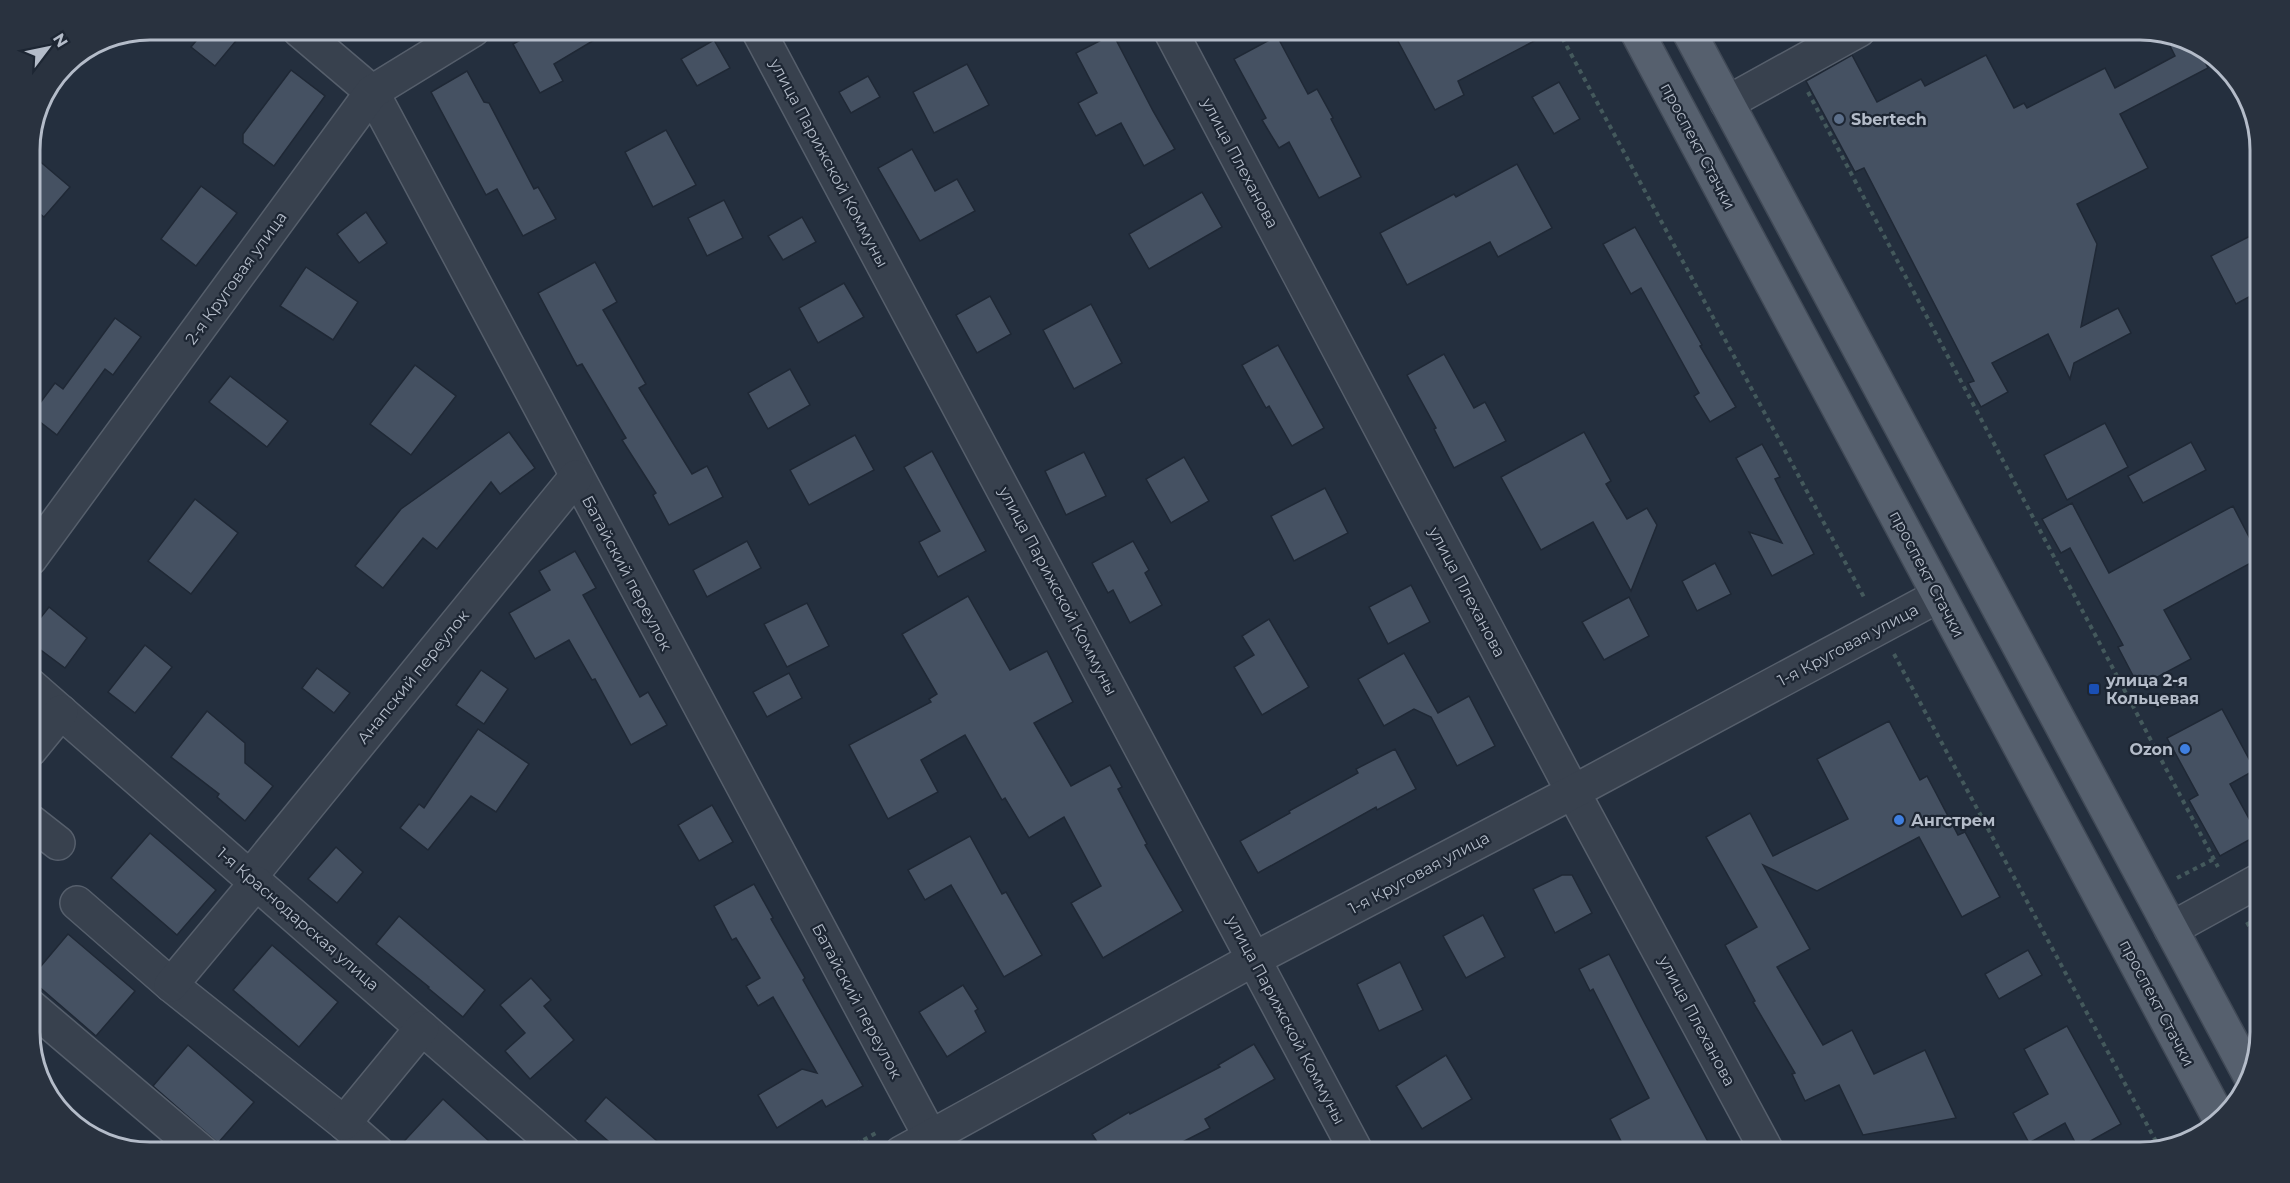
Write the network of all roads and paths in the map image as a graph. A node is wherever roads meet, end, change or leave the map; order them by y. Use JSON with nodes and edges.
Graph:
{"nodes":[{"id":1,"x":311,"y":40,"type":"edge"},
{"id":2,"x":457,"y":40,"type":"edge"},
{"id":3,"x":763,"y":40,"type":"edge"},
{"id":4,"x":1175,"y":40,"type":"edge"},
{"id":5,"x":1563,"y":40,"type":"edge"},
{"id":6,"x":1641,"y":40,"type":"edge"},
{"id":7,"x":1693,"y":40,"type":"edge"},
{"id":8,"x":1840,"y":40,"type":"edge"},
{"id":9,"x":1794,"y":65,"type":"junction"},
{"id":10,"x":372,"y":92,"type":"junction"},
{"id":11,"x":1727,"y":103,"type":"junction"},
{"id":12,"x":576,"y":477,"type":"junction"},
{"id":13,"x":41,"y":544,"type":"edge"},
{"id":14,"x":1938,"y":596,"type":"junction"},
{"id":15,"x":1880,"y":627,"type":"junction"},
{"id":16,"x":41,"y":695,"type":"edge"},
{"id":17,"x":61,"y":712,"type":"junction"},
{"id":18,"x":41,"y":737,"type":"edge"},
{"id":19,"x":1573,"y":792,"type":"junction"},
{"id":20,"x":41,"y":830,"type":"edge"},
{"id":21,"x":58,"y":843,"type":"dead end"},
{"id":22,"x":253,"y":880,"type":"junction"},
{"id":23,"x":2247,"y":888,"type":"edge"},
{"id":24,"x":77,"y":903,"type":"dead end"},
{"id":25,"x":2171,"y":929,"type":"junction"},
{"id":26,"x":1254,"y":958,"type":"junction"},
{"id":27,"x":171,"y":986,"type":"junction"},
{"id":28,"x":41,"y":1015,"type":"edge"},
{"id":29,"x":422,"y":1028,"type":"junction"},
{"id":30,"x":2244,"y":1065,"type":"edge"},
{"id":31,"x":2216,"y":1111,"type":"edge"},
{"id":32,"x":344,"y":1123,"type":"junction"},
{"id":33,"x":930,"y":1136,"type":"junction"},
{"id":34,"x":190,"y":1142,"type":"edge"},
{"id":35,"x":366,"y":1142,"type":"edge"},
{"id":36,"x":552,"y":1142,"type":"edge"},
{"id":37,"x":920,"y":1142,"type":"edge"},
{"id":38,"x":1351,"y":1142,"type":"edge"},
{"id":39,"x":1762,"y":1142,"type":"edge"},
{"id":40,"x":2156,"y":1142,"type":"edge"}],
"edges":[{"from":1,"to":10,"type":"street","name":"Батайский переулок"},
{"from":2,"to":10,"type":"street","name":"2-я Круговая улица"},
{"from":3,"to":26,"type":"street","name":"улица Парижской Коммуны"},
{"from":4,"to":19,"type":"street","name":"улица Плеханова"},
{"from":5,"to":15,"type":"path"},
{"from":6,"to":14,"type":"main road","name":"проспект Стачки"},
{"from":7,"to":11,"type":"main road"},
{"from":8,"to":9,"type":"street"},
{"from":9,"to":11,"type":"street"},
{"from":9,"to":23,"type":"path"},
{"from":10,"to":12,"type":"street","name":"Батайский переулок"},
{"from":10,"to":13,"type":"street","name":"2-я Круговая улица"},
{"from":11,"to":25,"type":"main road"},
{"from":12,"to":22,"type":"street","name":"Анапский переулок"},
{"from":12,"to":33,"type":"street","name":"Батайский переулок"},
{"from":14,"to":15,"type":"street","name":"1-я Круговая улица"},
{"from":14,"to":31,"type":"main road","name":"проспект Стачки"},
{"from":15,"to":19,"type":"street","name":"1-я Круговая улица"},
{"from":15,"to":40,"type":"path"},
{"from":16,"to":17,"type":"street","name":"1-я Краснодарская улица"},
{"from":17,"to":18,"type":"street"},
{"from":17,"to":22,"type":"street","name":"1-я Краснодарская улица"},
{"from":19,"to":26,"type":"street","name":"1-я Круговая улица"},
{"from":19,"to":39,"type":"street","name":"улица Плеханова"},
{"from":20,"to":21,"type":"street"},
{"from":22,"to":27,"type":"street","name":"Анапский переулок"},
{"from":22,"to":29,"type":"street","name":"1-я Краснодарская улица"},
{"from":23,"to":25,"type":"street"},
{"from":24,"to":27,"type":"street"},
{"from":25,"to":30,"type":"main road"},
{"from":26,"to":33,"type":"street","name":"1-я Круговая улица"},
{"from":26,"to":38,"type":"street","name":"улица Парижской Коммуны"},
{"from":27,"to":32,"type":"street"},
{"from":28,"to":34,"type":"street"},
{"from":29,"to":32,"type":"street"},
{"from":29,"to":36,"type":"street","name":"1-я Краснодарская улица"},
{"from":32,"to":35,"type":"street"},
{"from":33,"to":37,"type":"street","name":"1-я Круговая улица"}]}
